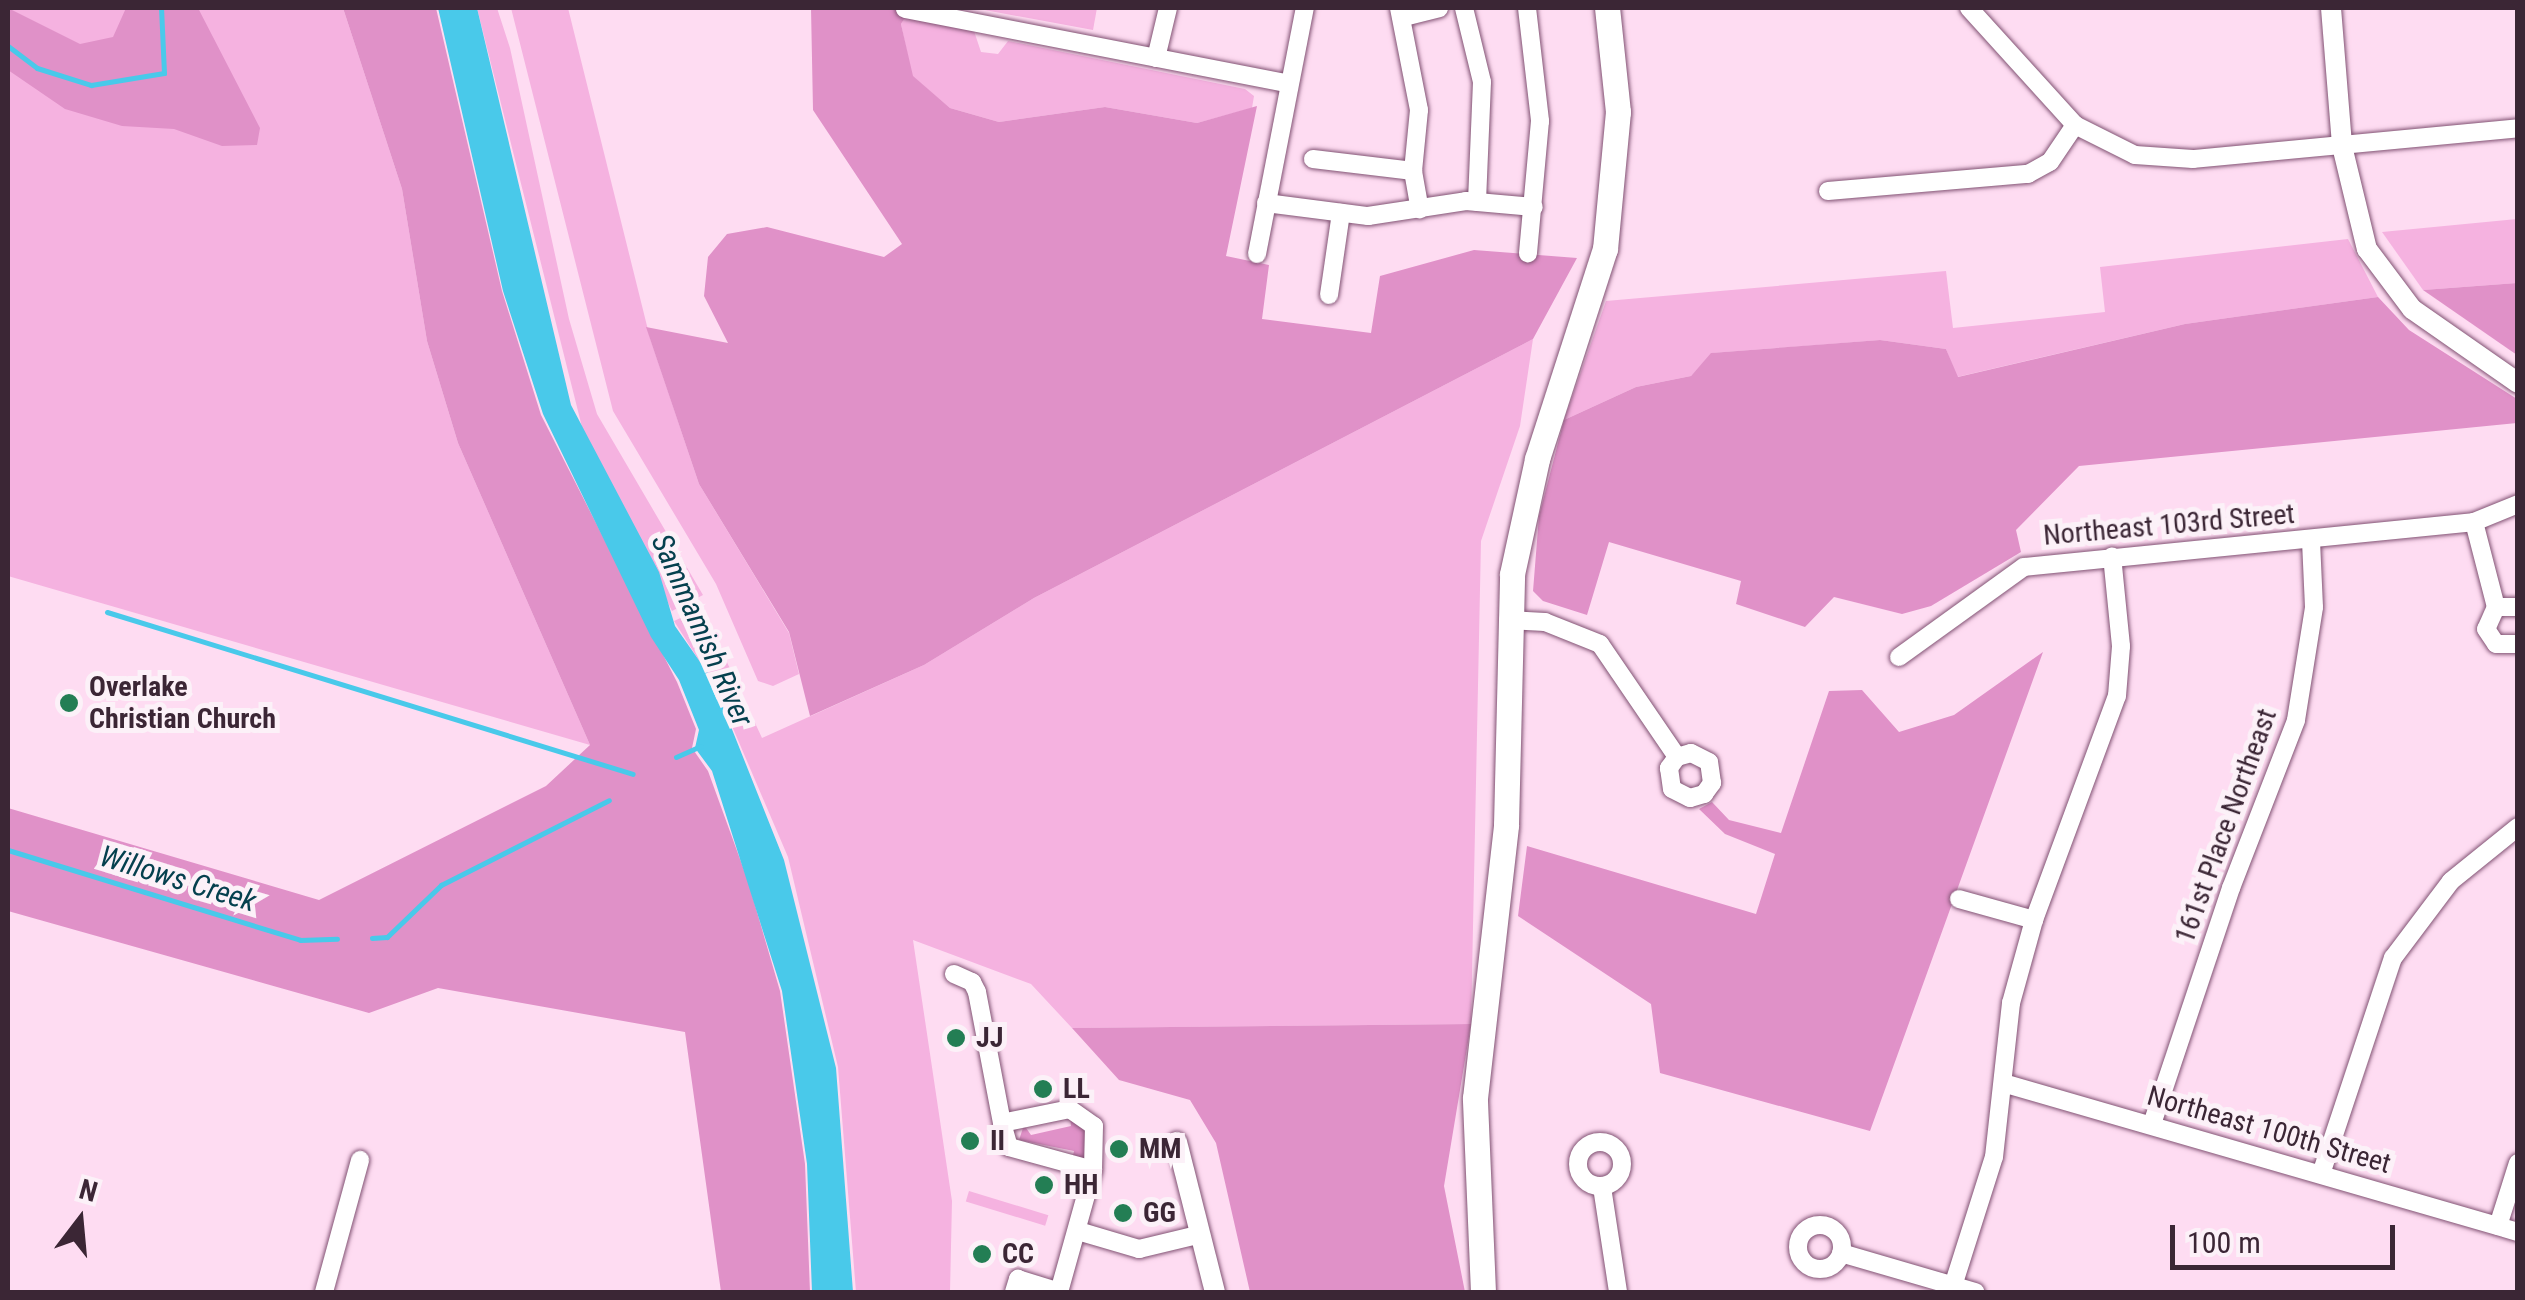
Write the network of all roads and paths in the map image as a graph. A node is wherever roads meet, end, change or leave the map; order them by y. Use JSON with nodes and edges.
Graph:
{"nodes":[{"id":1,"x":1168,"y":8,"type":"edge"},
{"id":2,"x":1305,"y":8,"type":"edge"},
{"id":3,"x":1440,"y":8,"type":"edge"},
{"id":4,"x":1464,"y":8,"type":"edge"},
{"id":5,"x":1527,"y":8,"type":"edge"},
{"id":6,"x":1606,"y":8,"type":"edge"},
{"id":7,"x":1969,"y":8,"type":"edge"},
{"id":8,"x":2332,"y":8,"type":"edge"},
{"id":9,"x":905,"y":9,"type":"edge"},
{"id":10,"x":1402,"y":12,"type":"edge"},
{"id":11,"x":1156,"y":58,"type":"junction"},
{"id":12,"x":1287,"y":84,"type":"junction"},
{"id":13,"x":2075,"y":125,"type":"junction"},
{"id":14,"x":2518,"y":128,"type":"edge"},
{"id":15,"x":2342,"y":146,"type":"junction"},
{"id":16,"x":1312,"y":159,"type":"dead end"},
{"id":17,"x":1413,"y":171,"type":"junction"},
{"id":18,"x":1828,"y":191,"type":"dead end"},
{"id":19,"x":1477,"y":202,"type":"junction"},
{"id":20,"x":1266,"y":203,"type":"junction"},
{"id":21,"x":1534,"y":207,"type":"junction"},
{"id":22,"x":1420,"y":209,"type":"junction"},
{"id":23,"x":1341,"y":213,"type":"junction"},
{"id":24,"x":1528,"y":253,"type":"dead end"},
{"id":25,"x":1257,"y":254,"type":"dead end"},
{"id":26,"x":1329,"y":295,"type":"dead end"},
{"id":27,"x":2518,"y":383,"type":"edge"},
{"id":28,"x":2518,"y":504,"type":"edge"},
{"id":29,"x":2474,"y":522,"type":"junction"},
{"id":30,"x":2311,"y":540,"type":"junction"},
{"id":31,"x":2112,"y":556,"type":"junction"},
{"id":32,"x":2496,"y":607,"type":"junction"},
{"id":33,"x":2518,"y":607,"type":"edge"},
{"id":34,"x":1508,"y":620,"type":"junction"},
{"id":35,"x":2518,"y":644,"type":"edge"},
{"id":36,"x":1899,"y":656,"type":"dead end"},
{"id":37,"x":1678,"y":757,"type":"dead end"},
{"id":38,"x":2518,"y":827,"type":"edge"},
{"id":39,"x":1959,"y":900,"type":"dead end"},
{"id":40,"x":2034,"y":920,"type":"junction"},
{"id":41,"x":954,"y":974,"type":"dead end"},
{"id":42,"x":2003,"y":1083,"type":"junction"},
{"id":43,"x":1002,"y":1123,"type":"junction"},
{"id":44,"x":2152,"y":1124,"type":"junction"},
{"id":45,"x":1177,"y":1142,"type":"dead end"},
{"id":46,"x":360,"y":1160,"type":"dead end"},
{"id":47,"x":2518,"y":1163,"type":"edge"},
{"id":48,"x":1093,"y":1170,"type":"junction"},
{"id":49,"x":2321,"y":1174,"type":"junction"},
{"id":50,"x":1602,"y":1187,"type":"dead end"},
{"id":51,"x":2498,"y":1226,"type":"junction"},
{"id":52,"x":1078,"y":1230,"type":"junction"},
{"id":53,"x":2518,"y":1232,"type":"edge"},
{"id":54,"x":1197,"y":1234,"type":"junction"},
{"id":55,"x":1841,"y":1253,"type":"dead end"},
{"id":56,"x":1953,"y":1286,"type":"junction"},
{"id":57,"x":324,"y":1292,"type":"edge"},
{"id":58,"x":1014,"y":1292,"type":"edge"},
{"id":59,"x":1060,"y":1292,"type":"edge"},
{"id":60,"x":1215,"y":1292,"type":"edge"},
{"id":61,"x":1483,"y":1292,"type":"edge"},
{"id":62,"x":1618,"y":1292,"type":"edge"},
{"id":63,"x":1975,"y":1292,"type":"edge"}],
"edges":[{"from":1,"to":11,"type":"street"},
{"from":2,"to":12,"type":"street"},
{"from":3,"to":10,"type":"street"},
{"from":4,"to":19,"type":"street"},
{"from":5,"to":21,"type":"street"},
{"from":6,"to":34,"type":"main road"},
{"from":7,"to":13,"type":"street"},
{"from":8,"to":15,"type":"street"},
{"from":9,"to":11,"type":"street"},
{"from":10,"to":17,"type":"street"},
{"from":11,"to":12,"type":"street"},
{"from":12,"to":20,"type":"street"},
{"from":13,"to":15,"type":"street"},
{"from":13,"to":18,"type":"street"},
{"from":14,"to":15,"type":"street"},
{"from":15,"to":27,"type":"street"},
{"from":16,"to":17,"type":"street"},
{"from":17,"to":22,"type":"street"},
{"from":19,"to":21,"type":"street"},
{"from":19,"to":22,"type":"street"},
{"from":20,"to":23,"type":"street"},
{"from":20,"to":25,"type":"street"},
{"from":21,"to":24,"type":"street"},
{"from":22,"to":23,"type":"street"},
{"from":23,"to":26,"type":"street"},
{"from":28,"to":29,"type":"street","name":"Northeast 103rd Street"},
{"from":29,"to":30,"type":"street","name":"Northeast 103rd Street"},
{"from":29,"to":32,"type":"street"},
{"from":30,"to":31,"type":"street","name":"Northeast 103rd Street"},
{"from":30,"to":44,"type":"street","name":"161st Place Northeast"},
{"from":31,"to":36,"type":"street","name":"Northeast 103rd Street"},
{"from":31,"to":40,"type":"street"},
{"from":32,"to":33,"type":"street"},
{"from":32,"to":35,"type":"street"},
{"from":34,"to":37,"type":"street"},
{"from":34,"to":61,"type":"main road"},
{"from":38,"to":49,"type":"street"},
{"from":39,"to":40,"type":"street"},
{"from":40,"to":42,"type":"street"},
{"from":41,"to":43,"type":"street"},
{"from":42,"to":44,"type":"street","name":"Northeast 100th Street"},
{"from":42,"to":56,"type":"street"},
{"from":43,"to":48,"type":"street"},
{"from":43,"to":48,"type":"street"},
{"from":44,"to":49,"type":"street","name":"Northeast 100th Street"},
{"from":45,"to":54,"type":"street"},
{"from":46,"to":57,"type":"street"},
{"from":47,"to":51,"type":"street"},
{"from":48,"to":52,"type":"street"},
{"from":49,"to":51,"type":"street","name":"Northeast 100th Street"},
{"from":50,"to":62,"type":"street"},
{"from":51,"to":53,"type":"street","name":"Northeast 100th Street"},
{"from":52,"to":54,"type":"street"},
{"from":52,"to":59,"type":"street"},
{"from":54,"to":60,"type":"street"},
{"from":55,"to":56,"type":"street"},
{"from":56,"to":63,"type":"street"},
{"from":58,"to":59,"type":"street"}]}
